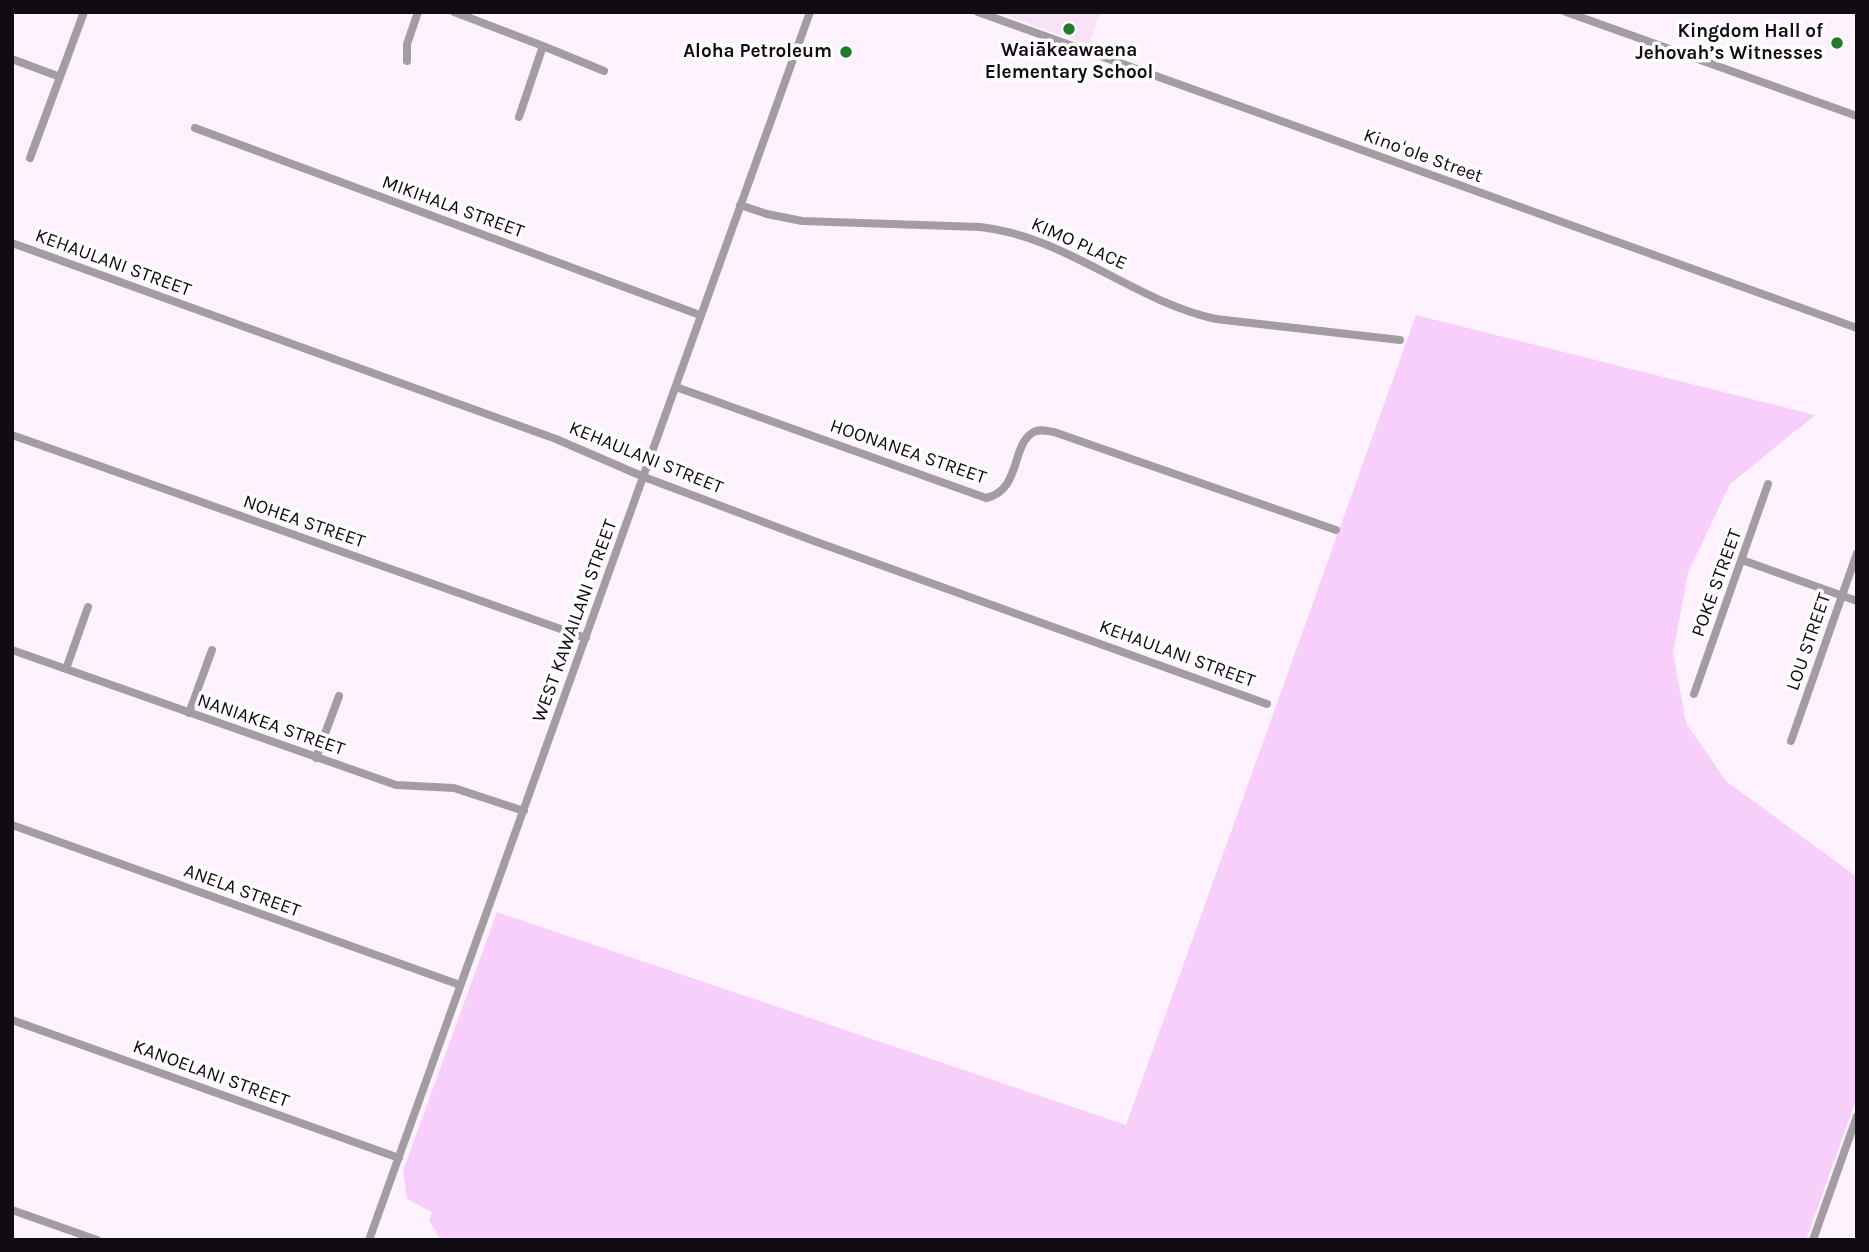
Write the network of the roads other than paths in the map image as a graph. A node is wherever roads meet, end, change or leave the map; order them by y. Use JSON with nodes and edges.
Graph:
{"nodes":[{"id":1,"x":84,"y":12,"type":"edge"},
{"id":2,"x":418,"y":12,"type":"edge"},
{"id":3,"x":454,"y":12,"type":"edge"},
{"id":4,"x":810,"y":12,"type":"edge"},
{"id":5,"x":978,"y":12,"type":"edge"},
{"id":6,"x":1566,"y":12,"type":"edge"},
{"id":7,"x":543,"y":46,"type":"junction"},
{"id":8,"x":12,"y":59,"type":"edge"},
{"id":9,"x":407,"y":61,"type":"dead end"},
{"id":10,"x":604,"y":72,"type":"dead end"},
{"id":11,"x":60,"y":77,"type":"junction"},
{"id":12,"x":1857,"y":116,"type":"edge"},
{"id":13,"x":519,"y":117,"type":"dead end"},
{"id":14,"x":195,"y":128,"type":"dead end"},
{"id":15,"x":30,"y":158,"type":"dead end"},
{"id":16,"x":740,"y":205,"type":"junction"},
{"id":17,"x":12,"y":243,"type":"edge"},
{"id":18,"x":701,"y":316,"type":"junction"},
{"id":19,"x":1857,"y":328,"type":"edge"},
{"id":20,"x":1400,"y":340,"type":"dead end"},
{"id":21,"x":676,"y":387,"type":"junction"},
{"id":22,"x":12,"y":435,"type":"edge"},
{"id":23,"x":644,"y":477,"type":"junction"},
{"id":24,"x":1768,"y":484,"type":"dead end"},
{"id":25,"x":1336,"y":530,"type":"dead end"},
{"id":26,"x":1857,"y":553,"type":"edge"},
{"id":27,"x":1742,"y":560,"type":"junction"},
{"id":28,"x":1841,"y":596,"type":"junction"},
{"id":29,"x":1857,"y":601,"type":"edge"},
{"id":30,"x":88,"y":607,"type":"dead end"},
{"id":31,"x":586,"y":638,"type":"junction"},
{"id":32,"x":12,"y":650,"type":"edge"},
{"id":33,"x":212,"y":650,"type":"dead end"},
{"id":34,"x":66,"y":669,"type":"junction"},
{"id":35,"x":1694,"y":694,"type":"dead end"},
{"id":36,"x":339,"y":696,"type":"dead end"},
{"id":37,"x":1267,"y":704,"type":"dead end"},
{"id":38,"x":189,"y":713,"type":"junction"},
{"id":39,"x":1791,"y":741,"type":"dead end"},
{"id":40,"x":316,"y":758,"type":"junction"},
{"id":41,"x":524,"y":811,"type":"junction"},
{"id":42,"x":12,"y":825,"type":"edge"},
{"id":43,"x":460,"y":985,"type":"junction"},
{"id":44,"x":12,"y":1020,"type":"edge"},
{"id":45,"x":1857,"y":1115,"type":"edge"},
{"id":46,"x":399,"y":1158,"type":"junction"},
{"id":47,"x":12,"y":1209,"type":"edge"},
{"id":48,"x":97,"y":1240,"type":"edge"},
{"id":49,"x":369,"y":1240,"type":"edge"},
{"id":50,"x":1813,"y":1240,"type":"edge"}],
"edges":[{"from":1,"to":11,"type":"street"},
{"from":2,"to":9,"type":"street"},
{"from":3,"to":7,"type":"street"},
{"from":4,"to":16,"type":"street","name":"WEST KAWAILANI STREET"},
{"from":5,"to":19,"type":"street","name":"Kinoʻole Street"},
{"from":6,"to":12,"type":"street"},
{"from":7,"to":10,"type":"street"},
{"from":7,"to":13,"type":"street"},
{"from":8,"to":11,"type":"street"},
{"from":11,"to":15,"type":"street"},
{"from":14,"to":18,"type":"street","name":"MIKIHALA STREET"},
{"from":16,"to":18,"type":"street","name":"WEST KAWAILANI STREET"},
{"from":16,"to":20,"type":"street","name":"KIMO PLACE"},
{"from":17,"to":23,"type":"street","name":"KEHAULANI STREET"},
{"from":18,"to":21,"type":"street","name":"WEST KAWAILANI STREET"},
{"from":21,"to":23,"type":"street","name":"WEST KAWAILANI STREET"},
{"from":21,"to":25,"type":"street","name":"HOONANEA STREET"},
{"from":22,"to":31,"type":"street","name":"NOHEA STREET"},
{"from":23,"to":31,"type":"street","name":"WEST KAWAILANI STREET"},
{"from":23,"to":37,"type":"street","name":"KEHAULANI STREET"},
{"from":24,"to":27,"type":"street","name":"POKE STREET"},
{"from":26,"to":28,"type":"street","name":"LOU STREET"},
{"from":27,"to":28,"type":"street"},
{"from":27,"to":35,"type":"street","name":"POKE STREET"},
{"from":28,"to":29,"type":"street"},
{"from":28,"to":39,"type":"street","name":"LOU STREET"},
{"from":30,"to":34,"type":"street"},
{"from":31,"to":41,"type":"street","name":"WEST KAWAILANI STREET"},
{"from":32,"to":34,"type":"street","name":"NANIAKEA STREET"},
{"from":33,"to":38,"type":"street"},
{"from":34,"to":38,"type":"street","name":"NANIAKEA STREET"},
{"from":36,"to":40,"type":"street"},
{"from":38,"to":40,"type":"street","name":"NANIAKEA STREET"},
{"from":40,"to":41,"type":"street","name":"NANIAKEA STREET"},
{"from":41,"to":43,"type":"street","name":"WEST KAWAILANI STREET"},
{"from":42,"to":43,"type":"street","name":"ANELA STREET"},
{"from":43,"to":46,"type":"street","name":"WEST KAWAILANI STREET"},
{"from":44,"to":46,"type":"street","name":"KANOELANI STREET"},
{"from":45,"to":50,"type":"street"},
{"from":46,"to":49,"type":"street","name":"WEST KAWAILANI STREET"},
{"from":47,"to":48,"type":"street"}]}
